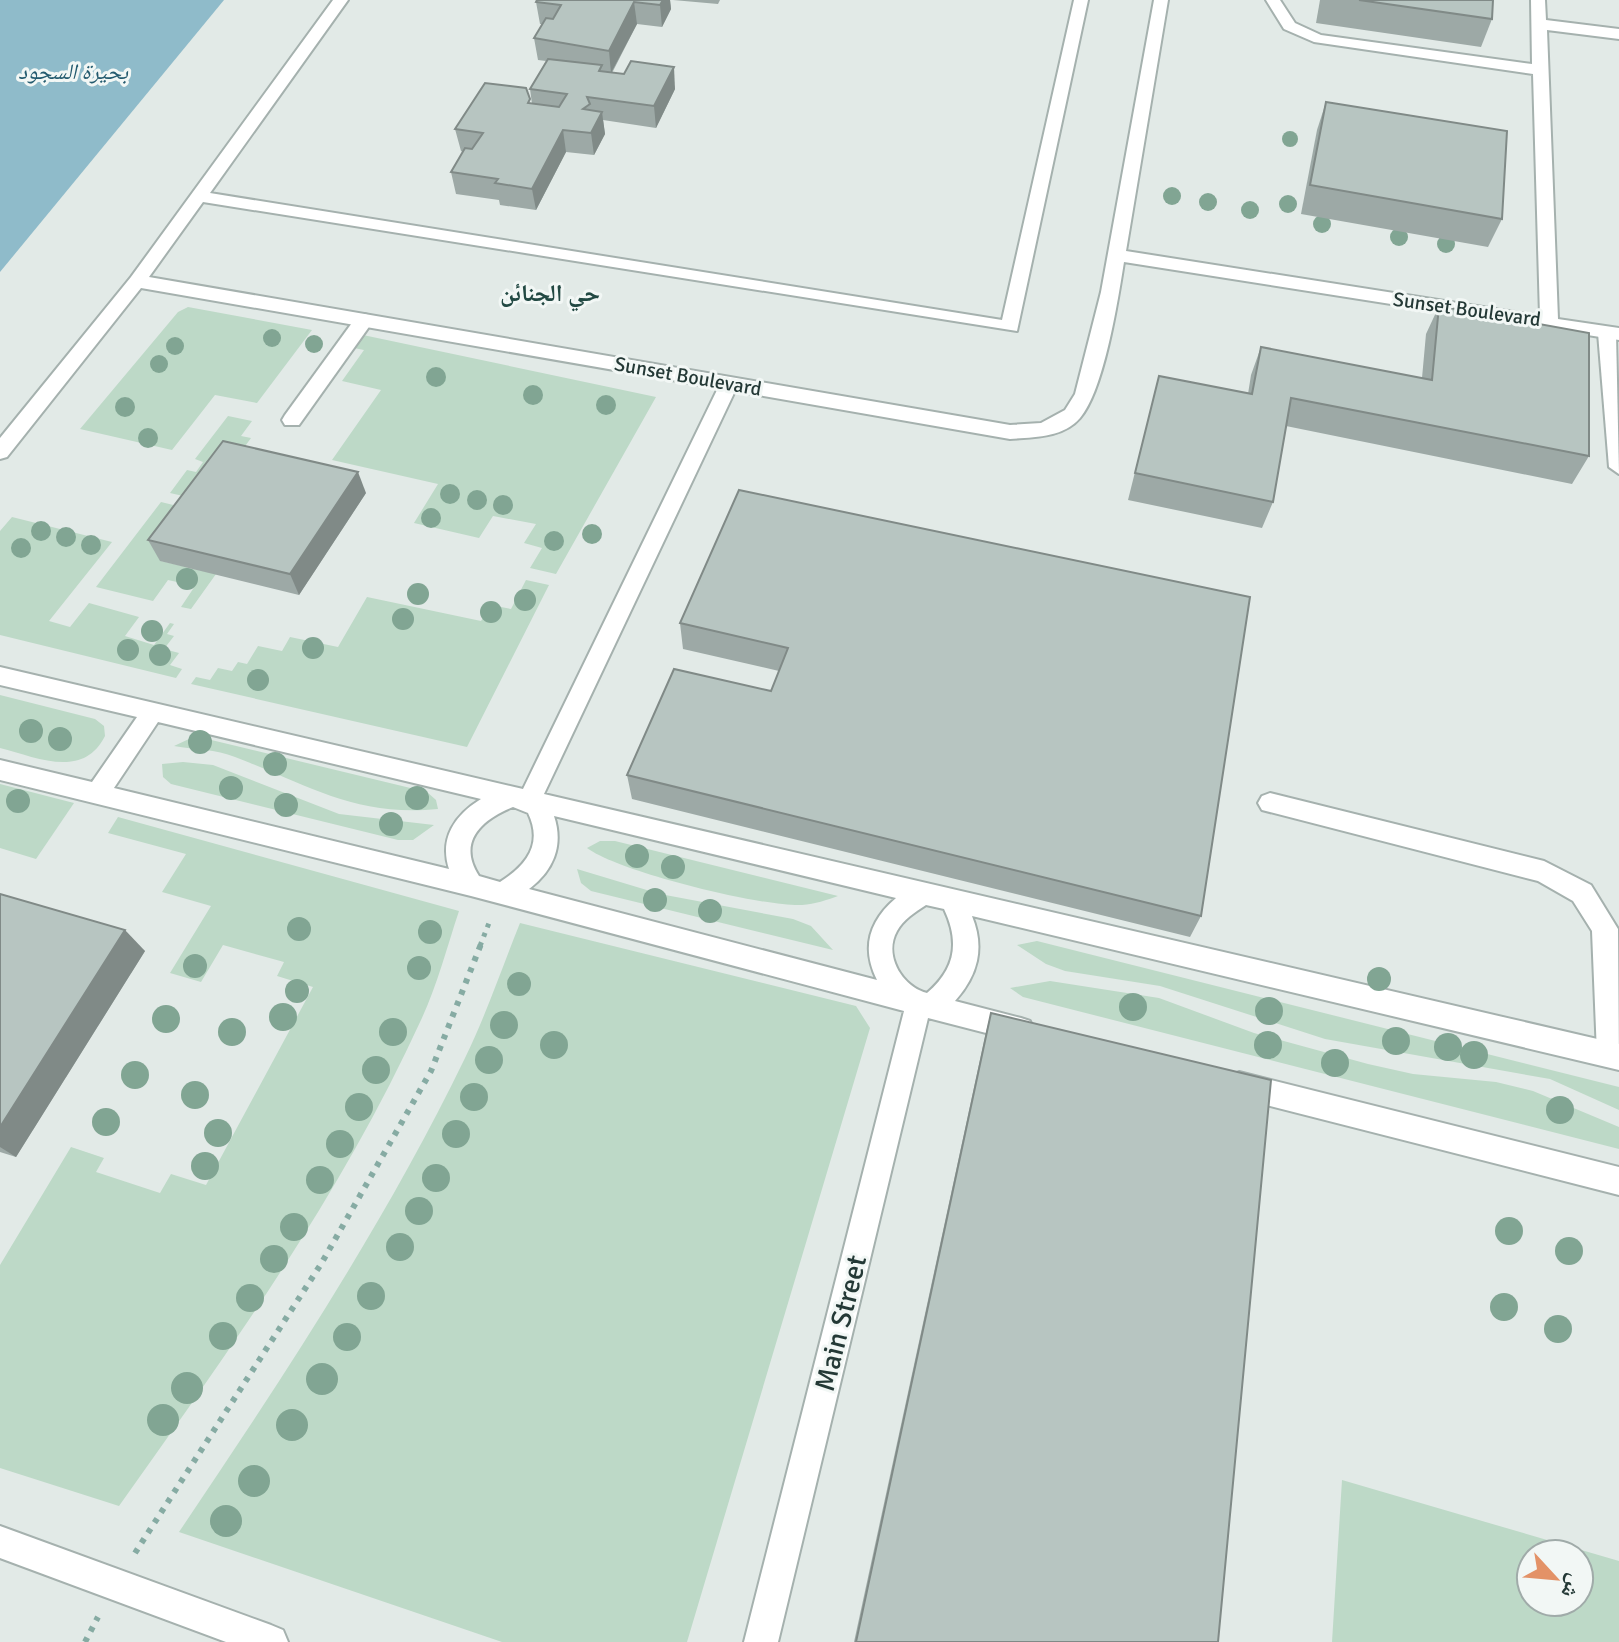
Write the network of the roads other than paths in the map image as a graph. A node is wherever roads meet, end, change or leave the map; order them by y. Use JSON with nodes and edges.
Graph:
{"nodes":[{"id":1,"x":341,"y":0,"type":"edge"},
{"id":2,"x":1081,"y":0,"type":"edge"},
{"id":3,"x":1161,"y":0,"type":"edge"},
{"id":4,"x":1273,"y":0,"type":"edge"},
{"id":5,"x":1538,"y":0,"type":"edge"},
{"id":6,"x":1539,"y":24,"type":"junction"},
{"id":7,"x":1619,"y":34,"type":"edge"},
{"id":8,"x":1540,"y":70,"type":"junction"},
{"id":9,"x":198,"y":196,"type":"junction"},
{"id":10,"x":1116,"y":255,"type":"junction"},
{"id":11,"x":137,"y":281,"type":"junction"},
{"id":12,"x":364,"y":320,"type":"junction"},
{"id":13,"x":1549,"y":324,"type":"junction"},
{"id":14,"x":1613,"y":334,"type":"edge"},
{"id":15,"x":729,"y":384,"type":"junction"},
{"id":16,"x":292,"y":420,"type":"dead end"},
{"id":17,"x":0,"y":452,"type":"edge"},
{"id":18,"x":1619,"y":467,"type":"edge"},
{"id":19,"x":0,"y":676,"type":"edge"},
{"id":20,"x":153,"y":712,"type":"junction"},
{"id":21,"x":0,"y":770,"type":"edge"},
{"id":22,"x":97,"y":794,"type":"junction"},
{"id":23,"x":524,"y":801,"type":"junction"},
{"id":24,"x":1270,"y":803,"type":"dead end"},
{"id":25,"x":487,"y":890,"type":"junction"},
{"id":26,"x":922,"y":894,"type":"junction"},
{"id":27,"x":953,"y":902,"type":"junction"},
{"id":28,"x":917,"y":1003,"type":"junction"},
{"id":29,"x":1052,"y":1038,"type":"edge"},
{"id":30,"x":1615,"y":1055,"type":"edge"},
{"id":31,"x":1220,"y":1080,"type":"edge"},
{"id":32,"x":1619,"y":1181,"type":"edge"},
{"id":33,"x":0,"y":1542,"type":"edge"},
{"id":34,"x":271,"y":1642,"type":"edge"},
{"id":35,"x":761,"y":1642,"type":"edge"}],
"edges":[{"from":1,"to":9,"type":"street"},
{"from":2,"to":9,"type":"street"},
{"from":3,"to":10,"type":"street","name":"Sunset Boulevard"},
{"from":4,"to":8,"type":"street"},
{"from":5,"to":6,"type":"street","name":"Sunset Boulevard"},
{"from":6,"to":7,"type":"street"},
{"from":6,"to":8,"type":"street","name":"Sunset Boulevard"},
{"from":8,"to":13,"type":"street","name":"Sunset Boulevard"},
{"from":9,"to":11,"type":"street"},
{"from":10,"to":13,"type":"street","name":"Sunset Boulevard"},
{"from":10,"to":15,"type":"street","name":"Sunset Boulevard"},
{"from":11,"to":12,"type":"street","name":"Sunset Boulevard"},
{"from":11,"to":17,"type":"street"},
{"from":12,"to":15,"type":"street","name":"Sunset Boulevard"},
{"from":12,"to":16,"type":"street"},
{"from":13,"to":14,"type":"street"},
{"from":14,"to":18,"type":"street"},
{"from":15,"to":23,"type":"street"},
{"from":19,"to":20,"type":"street"},
{"from":20,"to":22,"type":"street"},
{"from":20,"to":23,"type":"street"},
{"from":21,"to":22,"type":"street"},
{"from":22,"to":25,"type":"street"},
{"from":23,"to":25,"type":"street"},
{"from":23,"to":25,"type":"street"},
{"from":23,"to":26,"type":"street"},
{"from":24,"to":30,"type":"street"},
{"from":25,"to":28,"type":"street"},
{"from":26,"to":27,"type":"street"},
{"from":26,"to":28,"type":"street"},
{"from":27,"to":28,"type":"street"},
{"from":27,"to":30,"type":"street"},
{"from":28,"to":29,"type":"street"},
{"from":28,"to":35,"type":"street","name":"Main Street"},
{"from":31,"to":32,"type":"street"},
{"from":33,"to":34,"type":"street"}]}
